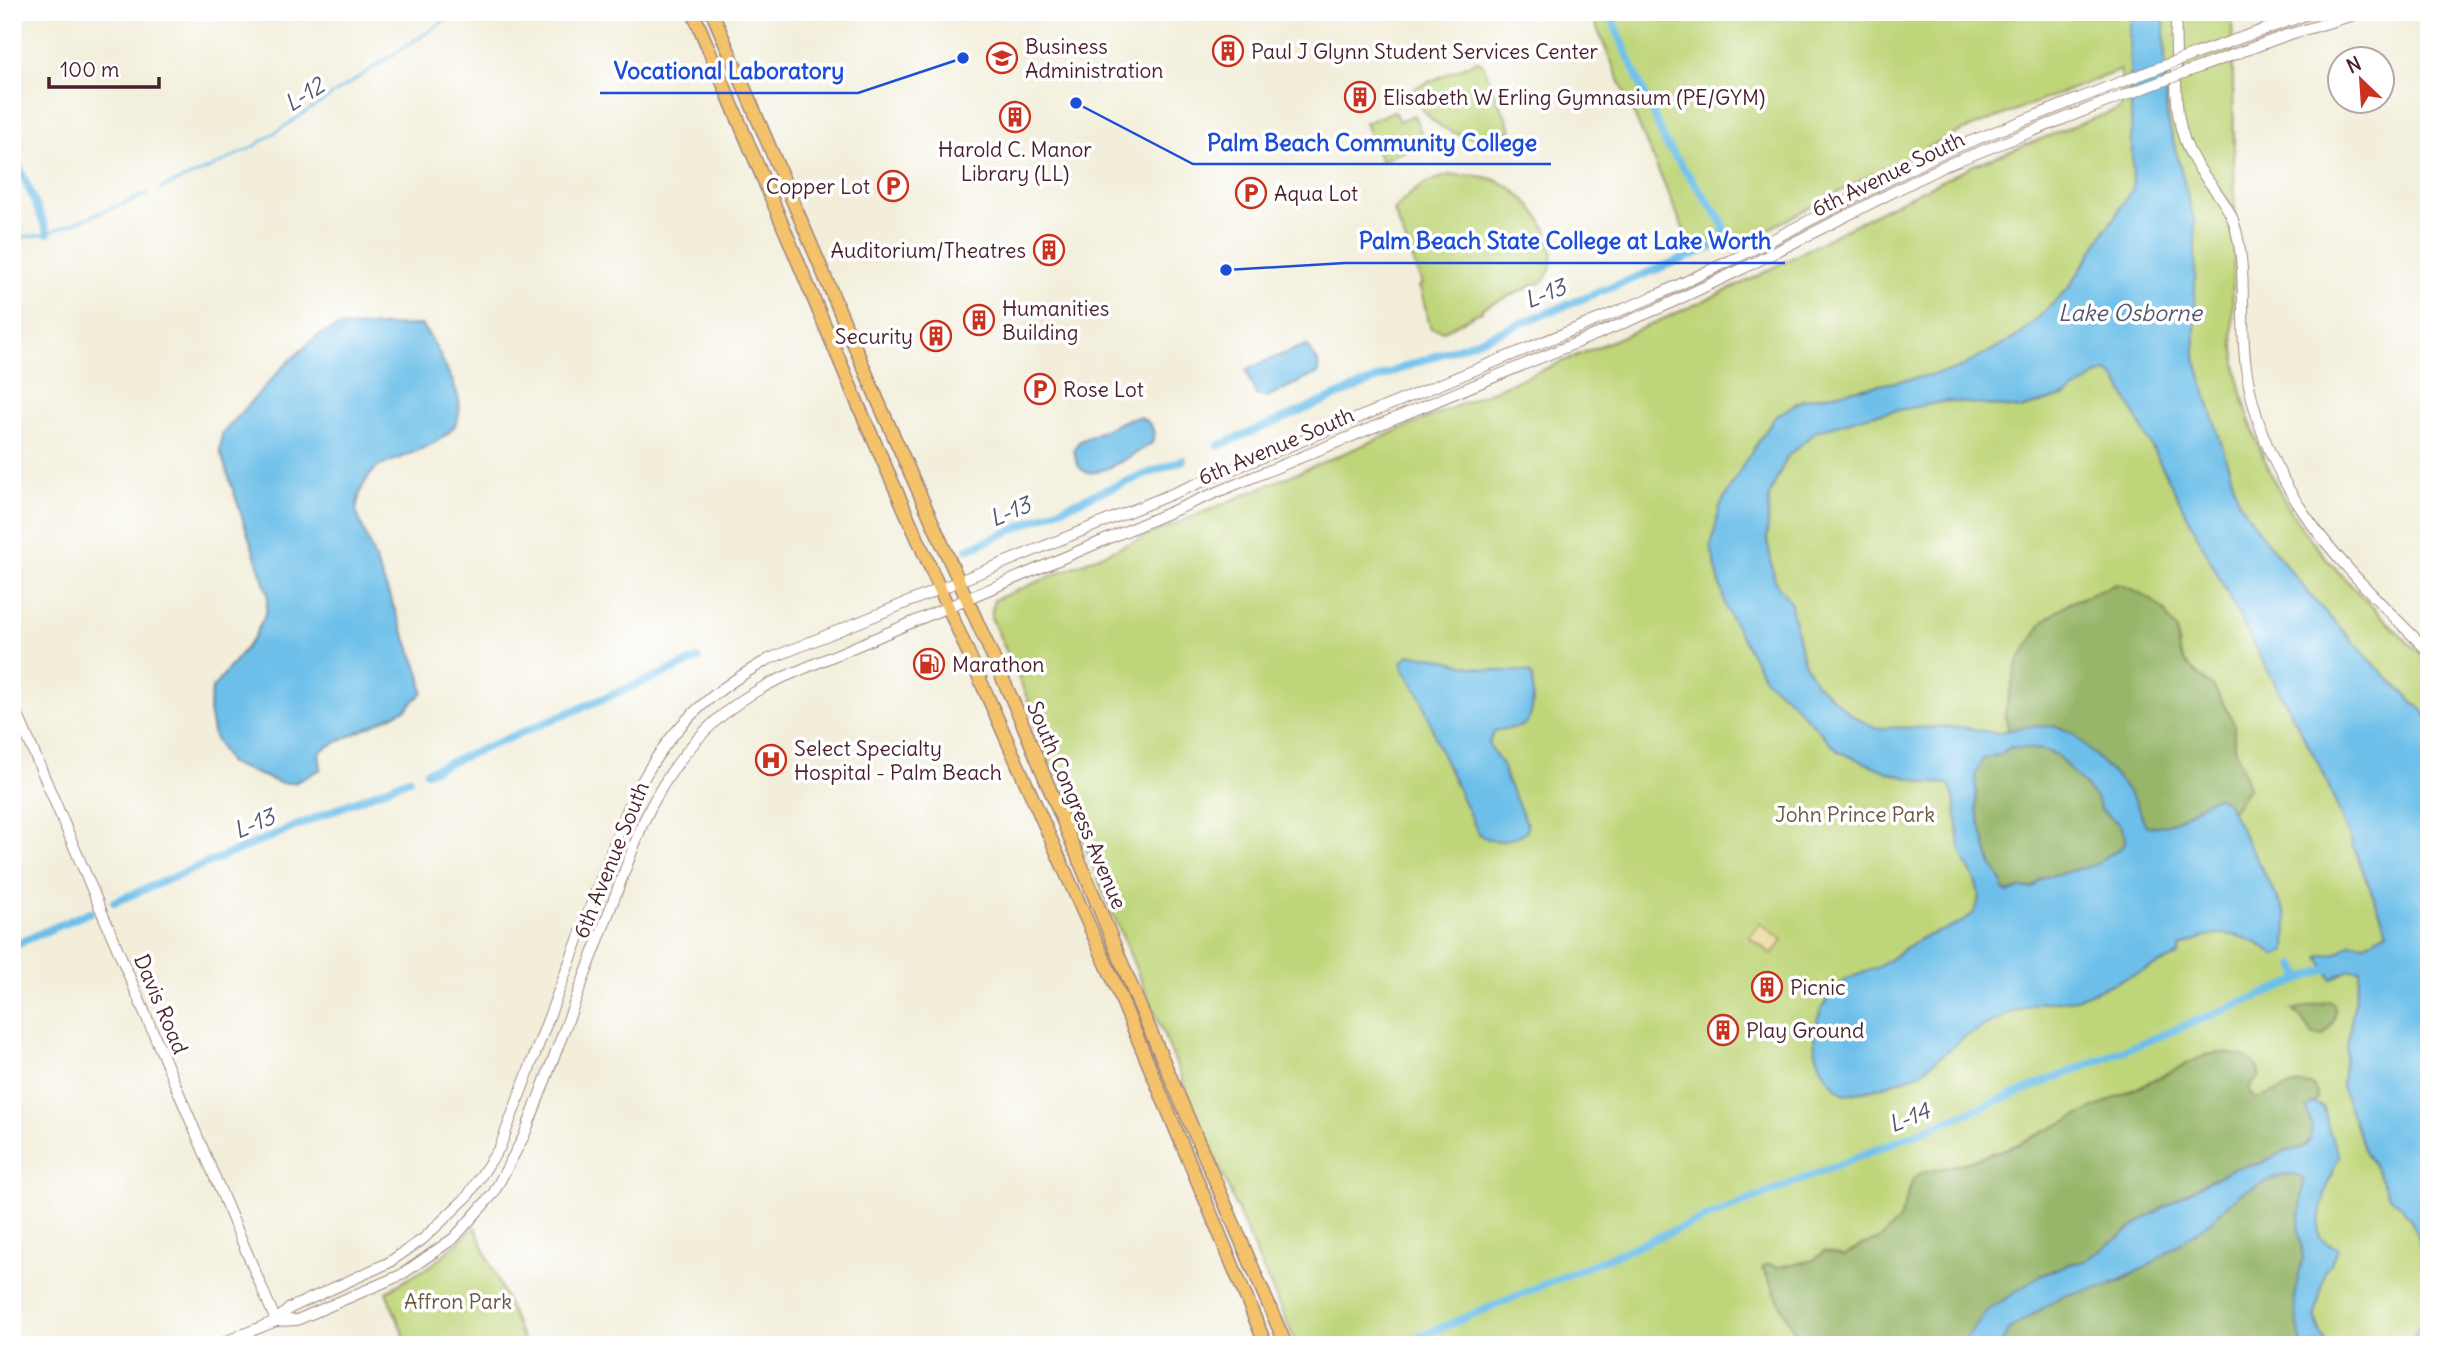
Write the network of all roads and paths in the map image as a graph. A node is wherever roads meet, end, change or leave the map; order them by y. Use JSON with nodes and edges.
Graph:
{"nodes":[{"id":1,"x":693,"y":12,"type":"edge"},
{"id":2,"x":712,"y":12,"type":"edge"},
{"id":3,"x":2178,"y":12,"type":"edge"},
{"id":4,"x":2314,"y":12,"type":"edge"},
{"id":5,"x":2364,"y":12,"type":"edge"},
{"id":6,"x":959,"y":581,"type":"junction"},
{"id":7,"x":939,"y":589,"type":"junction"},
{"id":8,"x":967,"y":599,"type":"junction"},
{"id":9,"x":947,"y":607,"type":"junction"},
{"id":10,"x":2429,"y":652,"type":"edge"},
{"id":11,"x":12,"y":701,"type":"edge"},
{"id":12,"x":1100,"y":950,"type":"junction"},
{"id":13,"x":1126,"y":972,"type":"junction"},
{"id":14,"x":1112,"y":977,"type":"junction"},
{"id":15,"x":1138,"y":1002,"type":"junction"},
{"id":16,"x":276,"y":1321,"type":"junction"},
{"id":17,"x":216,"y":1345,"type":"edge"},
{"id":18,"x":1266,"y":1345,"type":"edge"},
{"id":19,"x":1286,"y":1345,"type":"edge"}],
"edges":[{"from":1,"to":7,"type":"main road","name":"South Congress Avenue"},
{"from":2,"to":6,"type":"main road","name":"South Congress Avenue"},
{"from":3,"to":10,"type":"street"},
{"from":4,"to":6,"type":"street","name":"6th Avenue South","bridge":true},
{"from":5,"to":8,"type":"street","name":"6th Avenue South","bridge":true},
{"from":6,"to":7,"type":"street","name":"6th Avenue South"},
{"from":6,"to":8,"type":"main road","name":"South Congress Avenue"},
{"from":7,"to":9,"type":"main road","name":"South Congress Avenue"},
{"from":7,"to":16,"type":"street","name":"6th Avenue South"},
{"from":8,"to":9,"type":"street","name":"6th Avenue South"},
{"from":8,"to":13,"type":"main road","name":"South Congress Avenue"},
{"from":9,"to":12,"type":"main road","name":"South Congress Avenue"},
{"from":9,"to":16,"type":"street","name":"6th Avenue South"},
{"from":11,"to":16,"type":"street","name":"Davis Road"},
{"from":12,"to":13,"type":"main road"},
{"from":12,"to":14,"type":"main road","name":"South Congress Avenue"},
{"from":13,"to":15,"type":"main road","name":"South Congress Avenue"},
{"from":14,"to":15,"type":"main road"},
{"from":14,"to":18,"type":"main road","name":"South Congress Avenue"},
{"from":15,"to":19,"type":"main road","name":"South Congress Avenue"},
{"from":16,"to":17,"type":"street"}]}
